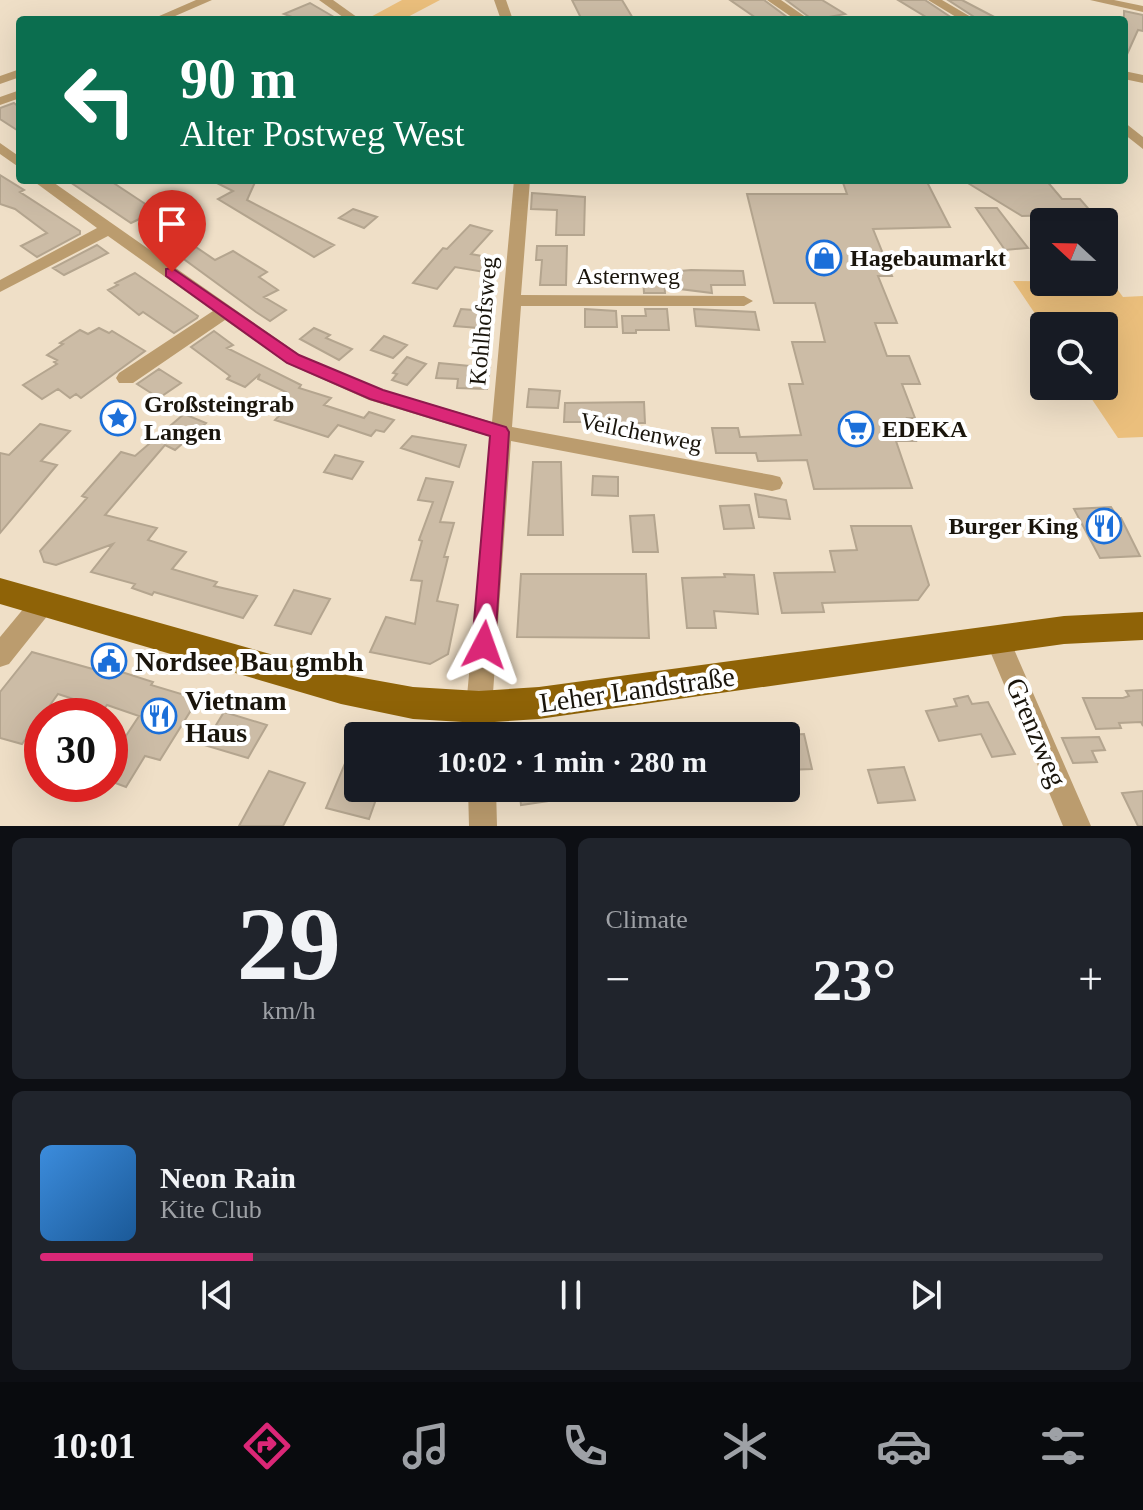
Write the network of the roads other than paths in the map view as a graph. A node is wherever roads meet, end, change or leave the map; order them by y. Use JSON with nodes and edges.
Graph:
{"nodes":[{"id":1,"x":206,"y":0,"type":"edge"},
{"id":2,"x":325,"y":0,"type":"edge"},
{"id":3,"x":773,"y":0,"type":"edge"},
{"id":4,"x":954,"y":0,"type":"edge"},
{"id":5,"x":1096,"y":0,"type":"edge"},
{"id":6,"x":936,"y":2,"type":"edge"},
{"id":7,"x":1143,"y":9,"type":"edge"},
{"id":8,"x":166,"y":16,"type":"edge"},
{"id":9,"x":349,"y":16,"type":"edge"},
{"id":10,"x":798,"y":16,"type":"edge"},
{"id":11,"x":962,"y":16,"type":"edge"},
{"id":12,"x":0,"y":147,"type":"edge"},
{"id":13,"x":16,"y":160,"type":"edge"},
{"id":14,"x":46,"y":184,"type":"edge"},
{"id":15,"x":522,"y":184,"type":"edge"},
{"id":16,"x":108,"y":229,"type":"junction"},
{"id":17,"x":0,"y":287,"type":"edge"},
{"id":18,"x":512,"y":300,"type":"junction"},
{"id":19,"x":744,"y":301,"type":"dead end"},
{"id":20,"x":226,"y":311,"type":"junction"},
{"id":21,"x":126,"y":378,"type":"dead end"},
{"id":22,"x":500,"y":432,"type":"junction"},
{"id":23,"x":772,"y":483,"type":"dead end"},
{"id":24,"x":0,"y":591,"type":"edge"},
{"id":25,"x":43,"y":603,"type":"junction"},
{"id":26,"x":1143,"y":626,"type":"edge"},
{"id":27,"x":997,"y":639,"type":"junction"},
{"id":28,"x":0,"y":656,"type":"edge"},
{"id":29,"x":480,"y":721,"type":"edge"},
{"id":30,"x":482,"y":802,"type":"edge"},
{"id":31,"x":483,"y":826,"type":"edge"},
{"id":32,"x":1077,"y":826,"type":"edge"}],
"edges":[{"from":1,"to":8,"type":"street"},
{"from":2,"to":9,"type":"street"},
{"from":3,"to":10,"type":"street"},
{"from":4,"to":6,"type":"street"},
{"from":5,"to":7,"type":"street"},
{"from":6,"to":11,"type":"street"},
{"from":12,"to":13,"type":"street"},
{"from":14,"to":16,"type":"street","name":"Veilchenweg"},
{"from":15,"to":18,"type":"street","name":"Kohlhofsweg"},
{"from":16,"to":17,"type":"street"},
{"from":16,"to":20,"type":"street","name":"Veilchenweg"},
{"from":18,"to":19,"type":"street","name":"Asternweg"},
{"from":18,"to":22,"type":"street","name":"Kohlhofsweg"},
{"from":20,"to":21,"type":"street"},
{"from":20,"to":22,"type":"street","name":"Veilchenweg"},
{"from":22,"to":23,"type":"street","name":"Veilchenweg"},
{"from":22,"to":29,"type":"street","name":"Kohlhofsweg"},
{"from":24,"to":25,"type":"main road","name":"Leher Landstraße"},
{"from":25,"to":28,"type":"street"},
{"from":25,"to":29,"type":"main road","name":"Leher Landstraße"},
{"from":26,"to":27,"type":"main road","name":"Leher Landstraße"},
{"from":27,"to":29,"type":"main road","name":"Leher Landstraße"},
{"from":27,"to":32,"type":"street","name":"Grenzweg"},
{"from":30,"to":31,"type":"street"}]}
